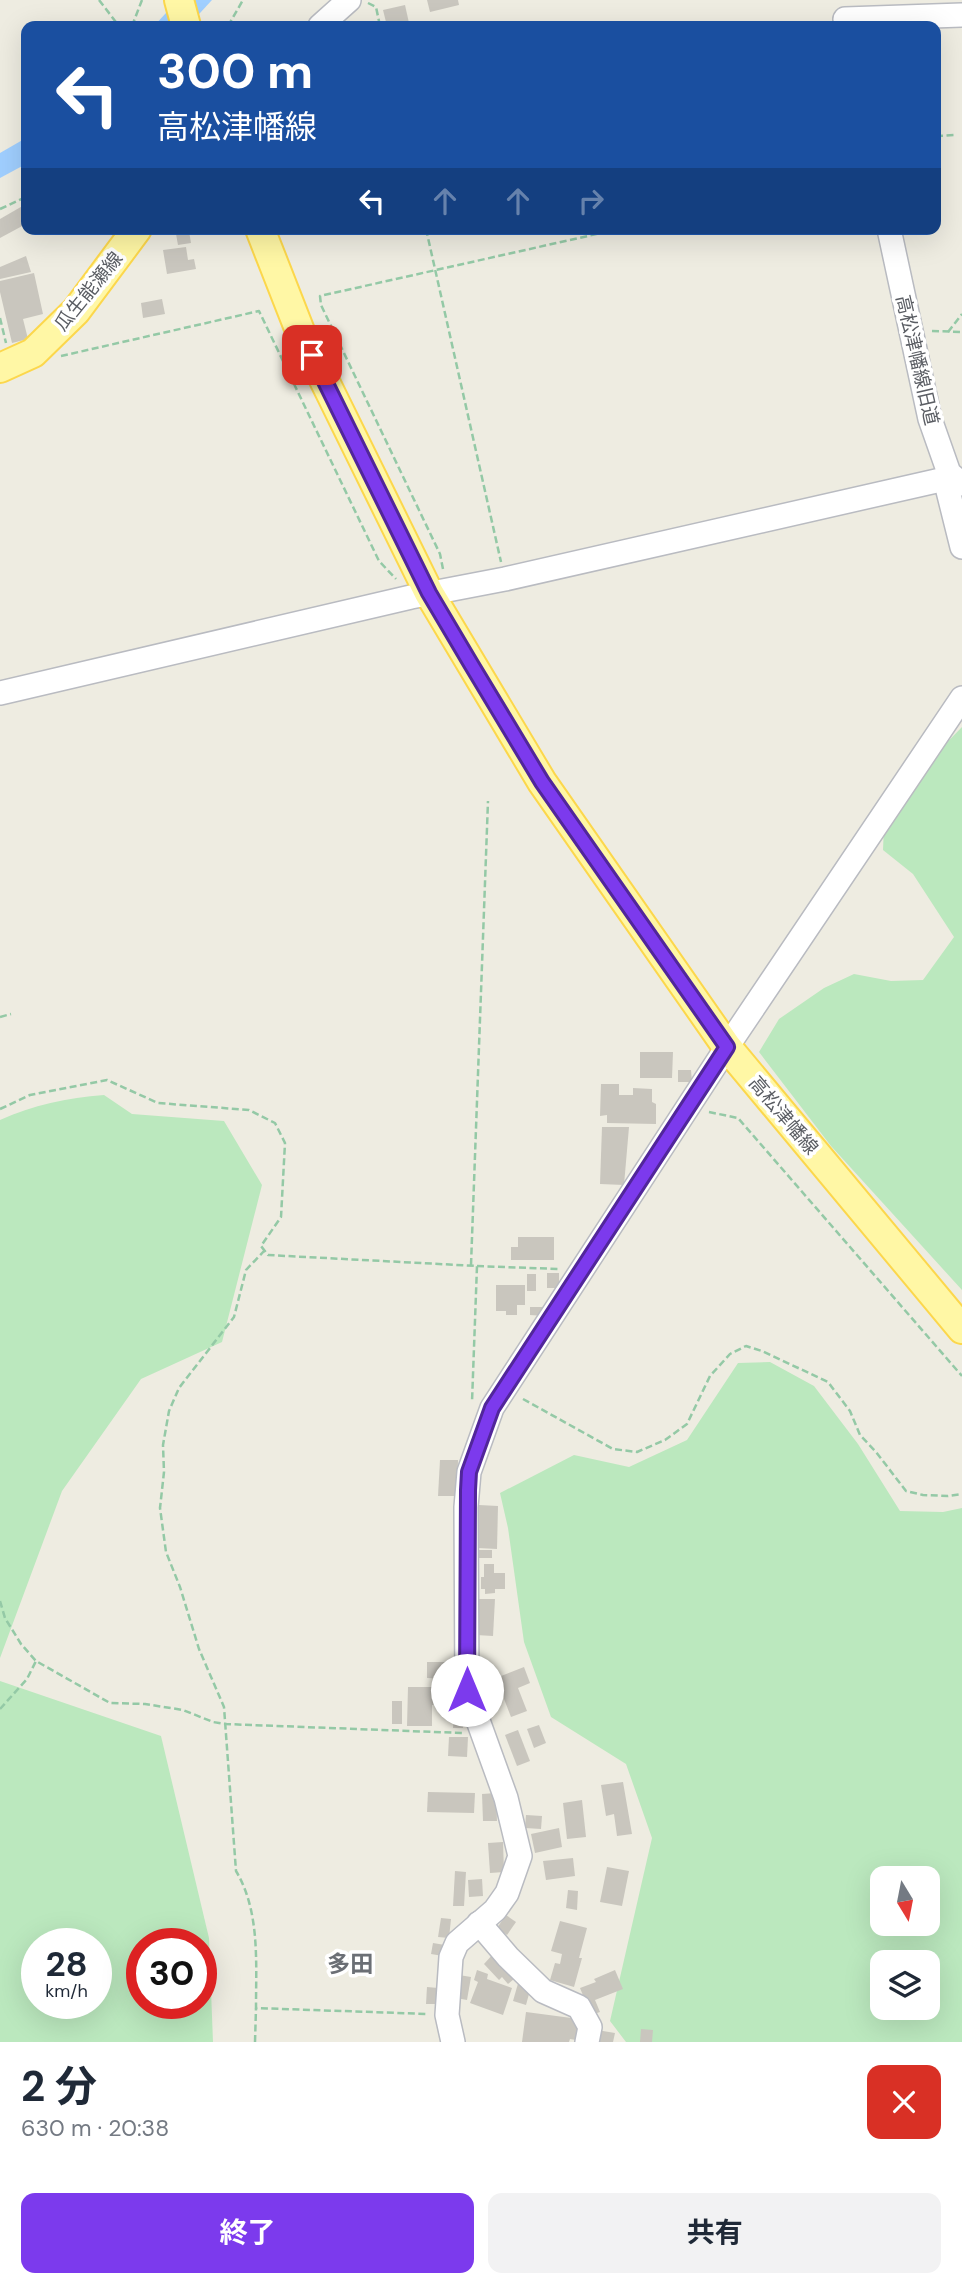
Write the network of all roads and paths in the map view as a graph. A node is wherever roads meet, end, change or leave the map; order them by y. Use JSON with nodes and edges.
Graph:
{"nodes":[{"id":1,"x":99,"y":0,"type":"edge"},
{"id":2,"x":142,"y":0,"type":"edge"},
{"id":3,"x":178,"y":0,"type":"edge"},
{"id":4,"x":243,"y":0,"type":"edge"},
{"id":5,"x":349,"y":0,"type":"edge"},
{"id":6,"x":362,"y":0,"type":"edge"},
{"id":7,"x":844,"y":15,"type":"edge"},
{"id":8,"x":962,"y":15,"type":"edge"},
{"id":9,"x":115,"y":21,"type":"edge"},
{"id":10,"x":134,"y":21,"type":"edge"},
{"id":11,"x":184,"y":21,"type":"edge"},
{"id":12,"x":231,"y":21,"type":"edge"},
{"id":13,"x":326,"y":21,"type":"edge"},
{"id":14,"x":379,"y":21,"type":"edge"},
{"id":15,"x":955,"y":135,"type":"dead end"},
{"id":16,"x":941,"y":136,"type":"edge"},
{"id":17,"x":21,"y":199,"type":"edge"},
{"id":18,"x":0,"y":209,"type":"edge"},
{"id":19,"x":133,"y":235,"type":"edge"},
{"id":20,"x":262,"y":235,"type":"edge"},
{"id":21,"x":427,"y":235,"type":"edge"},
{"id":22,"x":592,"y":235,"type":"edge"},
{"id":23,"x":890,"y":235,"type":"edge"},
{"id":24,"x":435,"y":270,"type":"junction"},
{"id":25,"x":962,"y":314,"type":"edge"},
{"id":26,"x":948,"y":332,"type":"junction"},
{"id":27,"x":962,"y":332,"type":"edge"},
{"id":28,"x":912,"y":333,"type":"junction"},
{"id":29,"x":40,"y":347,"type":"junction"},
{"id":30,"x":0,"y":368,"type":"edge"},
{"id":31,"x":952,"y":478,"type":"edge"},
{"id":32,"x":962,"y":547,"type":"edge"},
{"id":33,"x":505,"y":579,"type":"junction"},
{"id":34,"x":429,"y":593,"type":"junction"},
{"id":35,"x":0,"y":693,"type":"edge"},
{"id":36,"x":962,"y":698,"type":"edge"},
{"id":37,"x":488,"y":801,"type":"dead end"},
{"id":38,"x":11,"y":1014,"type":"dead end"},
{"id":39,"x":0,"y":1017,"type":"edge"},
{"id":40,"x":727,"y":1047,"type":"junction"},
{"id":41,"x":689,"y":1106,"type":"junction"},
{"id":42,"x":0,"y":1109,"type":"edge"},
{"id":43,"x":265,"y":1250,"type":"junction"},
{"id":44,"x":471,"y":1265,"type":"junction"},
{"id":45,"x":477,"y":1266,"type":"junction"},
{"id":46,"x":582,"y":1270,"type":"junction"},
{"id":47,"x":962,"y":1329,"type":"edge"},
{"id":48,"x":962,"y":1376,"type":"edge"},
{"id":49,"x":505,"y":1389,"type":"junction"},
{"id":50,"x":472,"y":1403,"type":"dead end"},
{"id":51,"x":962,"y":1494,"type":"edge"},
{"id":52,"x":0,"y":1601,"type":"edge"},
{"id":53,"x":36,"y":1661,"type":"junction"},
{"id":54,"x":0,"y":1709,"type":"edge"},
{"id":55,"x":225,"y":1724,"type":"junction"},
{"id":56,"x":482,"y":1734,"type":"junction"},
{"id":57,"x":479,"y":1923,"type":"junction"},
{"id":58,"x":256,"y":2008,"type":"junction"},
{"id":59,"x":447,"y":2015,"type":"junction"},
{"id":60,"x":255,"y":2042,"type":"edge"},
{"id":61,"x":453,"y":2042,"type":"edge"},
{"id":62,"x":587,"y":2042,"type":"edge"}],
"edges":[{"from":1,"to":9,"type":"path"},
{"from":2,"to":10,"type":"path"},
{"from":3,"to":11,"type":"main road"},
{"from":4,"to":12,"type":"path"},
{"from":5,"to":13,"type":"street"},
{"from":6,"to":14,"type":"path"},
{"from":7,"to":8,"type":"street"},
{"from":15,"to":16,"type":"path"},
{"from":17,"to":18,"type":"path"},
{"from":19,"to":29,"type":"main road","name":"瓜生能瀬線"},
{"from":20,"to":34,"type":"main road","name":"高松津幡線"},
{"from":21,"to":24,"type":"path"},
{"from":22,"to":24,"type":"path"},
{"from":23,"to":28,"type":"street","name":"高松津幡線旧道"},
{"from":24,"to":33,"type":"path"},
{"from":24,"to":34,"type":"path"},
{"from":25,"to":26,"type":"path"},
{"from":26,"to":27,"type":"path"},
{"from":26,"to":28,"type":"path"},
{"from":28,"to":31,"type":"street","name":"高松津幡線旧道"},
{"from":29,"to":30,"type":"main road","name":"瓜生能瀬線"},
{"from":29,"to":34,"type":"path"},
{"from":31,"to":32,"type":"street","name":"高松津幡線旧道"},
{"from":31,"to":33,"type":"street"},
{"from":33,"to":34,"type":"street"},
{"from":34,"to":35,"type":"street"},
{"from":34,"to":40,"type":"main road","name":"高松津幡線"},
{"from":36,"to":40,"type":"street"},
{"from":37,"to":44,"type":"path"},
{"from":38,"to":39,"type":"path"},
{"from":40,"to":41,"type":"street"},
{"from":40,"to":47,"type":"main road","name":"高松津幡線"},
{"from":41,"to":46,"type":"street"},
{"from":41,"to":48,"type":"path"},
{"from":42,"to":43,"type":"path"},
{"from":43,"to":44,"type":"path"},
{"from":43,"to":55,"type":"path"},
{"from":44,"to":45,"type":"path"},
{"from":45,"to":46,"type":"path"},
{"from":45,"to":50,"type":"path"},
{"from":46,"to":49,"type":"street"},
{"from":49,"to":51,"type":"path"},
{"from":49,"to":56,"type":"street"},
{"from":52,"to":53,"type":"path"},
{"from":53,"to":54,"type":"path"},
{"from":53,"to":55,"type":"path"},
{"from":55,"to":56,"type":"path"},
{"from":55,"to":58,"type":"path"},
{"from":56,"to":57,"type":"street"},
{"from":57,"to":59,"type":"street"},
{"from":57,"to":62,"type":"street"},
{"from":58,"to":59,"type":"path"},
{"from":58,"to":60,"type":"path"},
{"from":59,"to":61,"type":"street"}]}
